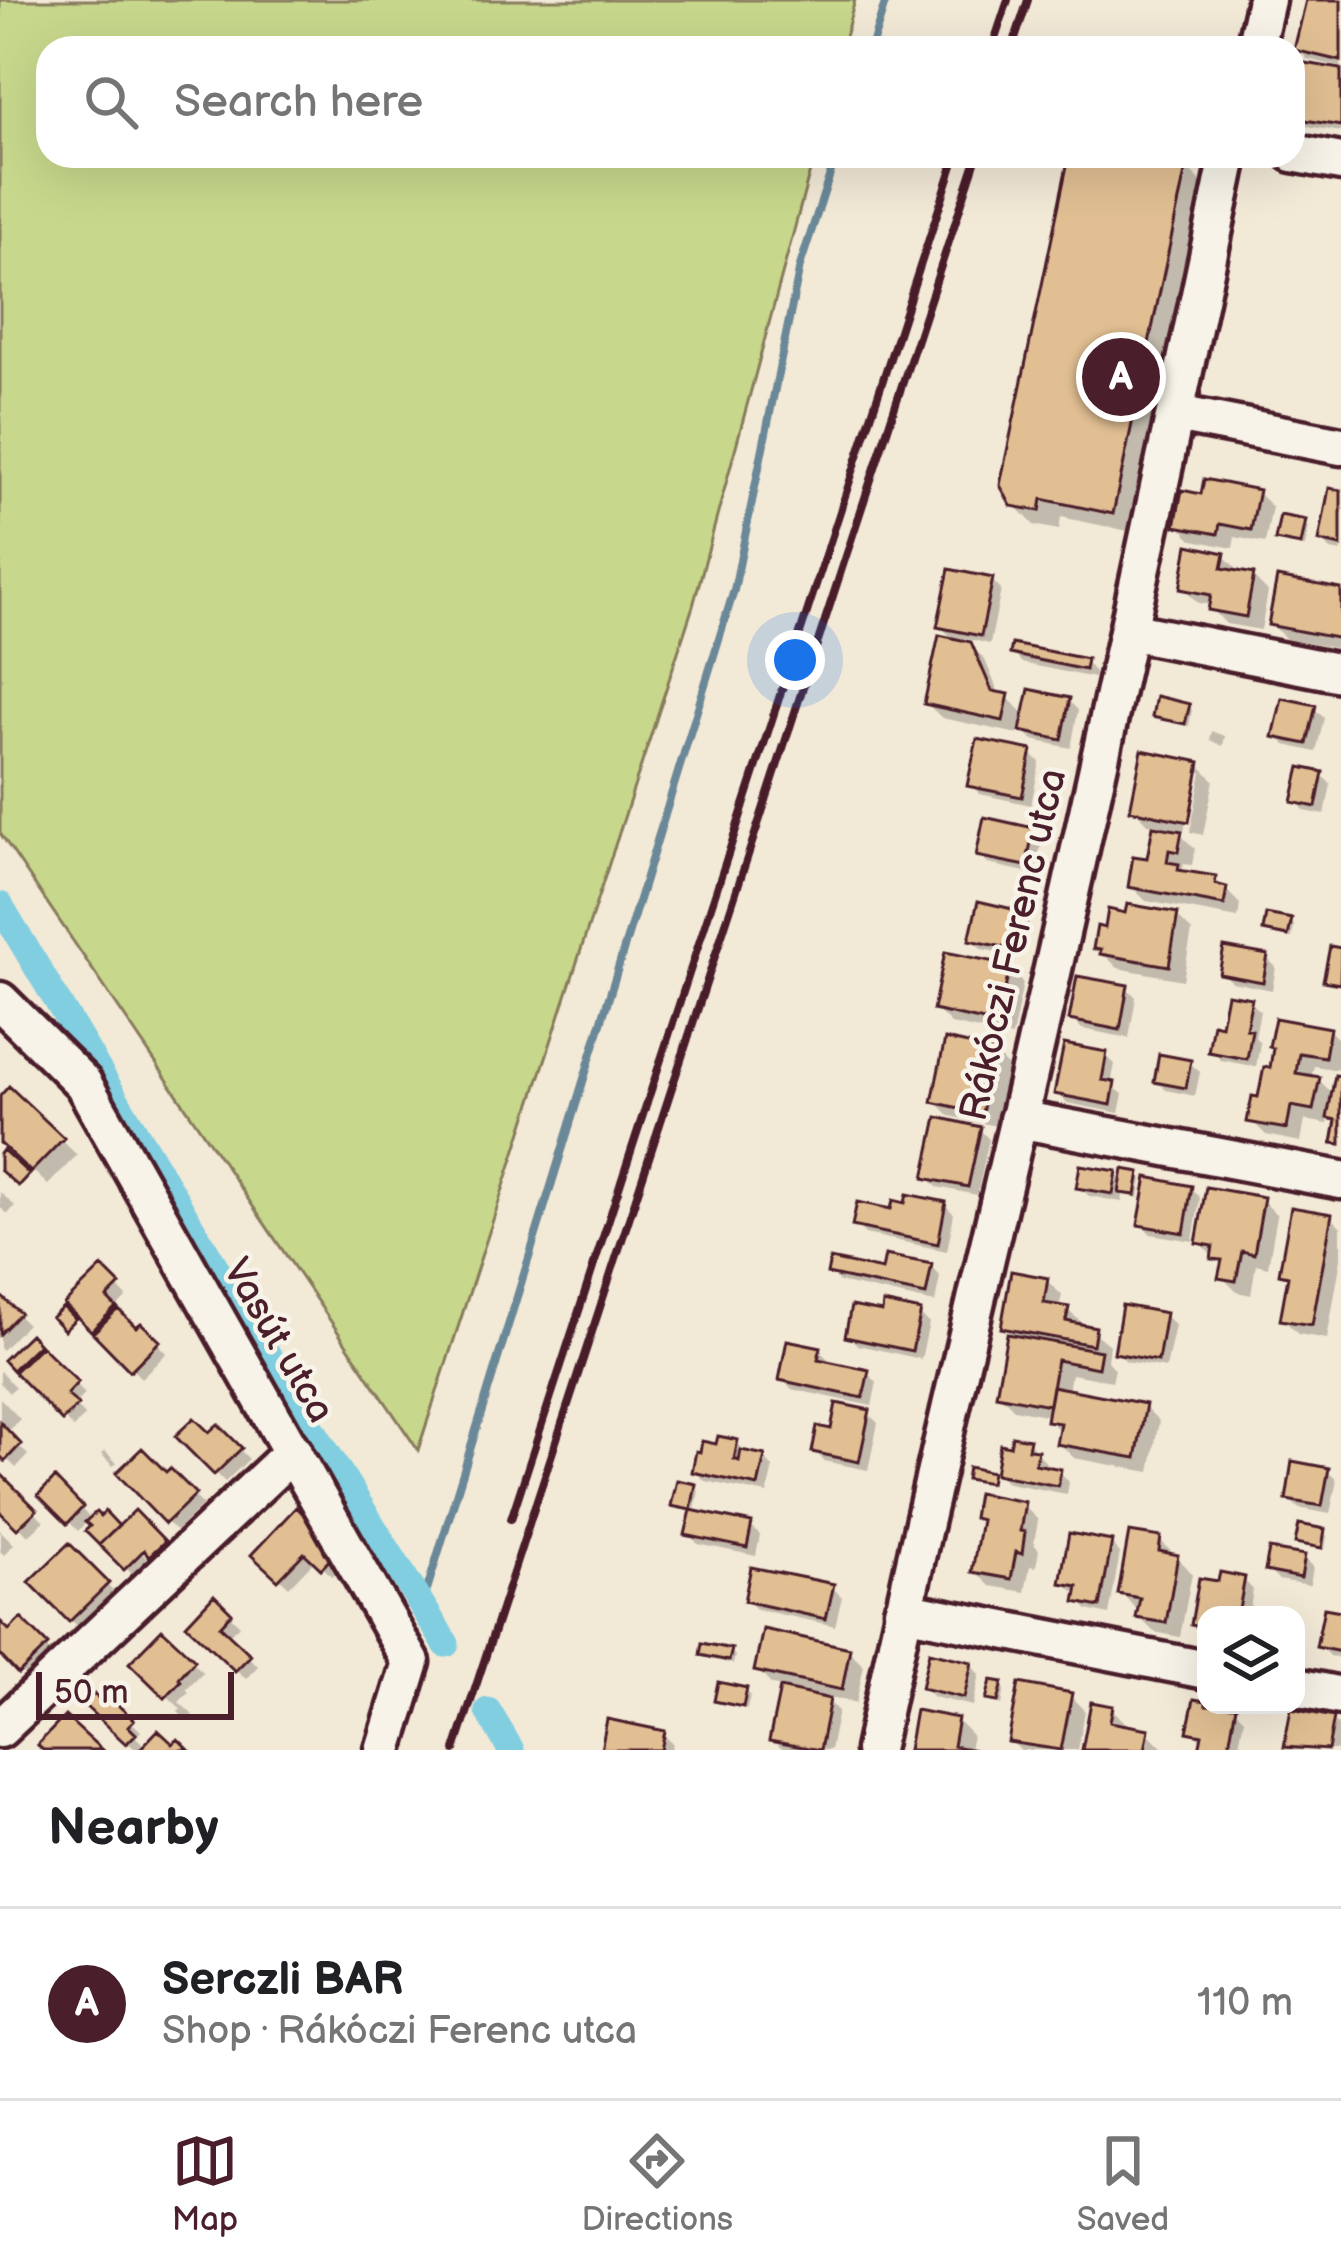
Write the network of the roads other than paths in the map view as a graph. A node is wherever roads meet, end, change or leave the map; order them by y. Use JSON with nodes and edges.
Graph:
{"nodes":[{"id":1,"x":1266,"y":0,"type":"edge"},
{"id":2,"x":1258,"y":36,"type":"edge"},
{"id":3,"x":1305,"y":155,"type":"edge"},
{"id":4,"x":1341,"y":162,"type":"edge"},
{"id":5,"x":1227,"y":168,"type":"edge"},
{"id":6,"x":1176,"y":414,"type":"junction"},
{"id":7,"x":1341,"y":446,"type":"edge"},
{"id":8,"x":1128,"y":631,"type":"junction"},
{"id":9,"x":1341,"y":673,"type":"edge"},
{"id":10,"x":0,"y":1001,"type":"edge"},
{"id":11,"x":1018,"y":1119,"type":"junction"},
{"id":12,"x":1341,"y":1180,"type":"edge"},
{"id":13,"x":293,"y":1452,"type":"junction"},
{"id":14,"x":903,"y":1610,"type":"junction"},
{"id":15,"x":1197,"y":1668,"type":"edge"},
{"id":16,"x":1305,"y":1690,"type":"edge"},
{"id":17,"x":1341,"y":1696,"type":"edge"},
{"id":18,"x":0,"y":1729,"type":"edge"},
{"id":19,"x":384,"y":1750,"type":"edge"},
{"id":20,"x":874,"y":1750,"type":"edge"}],
"edges":[{"from":1,"to":2,"type":"street"},
{"from":3,"to":4,"type":"street"},
{"from":5,"to":6,"type":"street","name":"Rákóczi Ferenc utca"},
{"from":6,"to":7,"type":"street"},
{"from":6,"to":8,"type":"street","name":"Rákóczi Ferenc utca"},
{"from":8,"to":9,"type":"street"},
{"from":8,"to":11,"type":"street","name":"Rákóczi Ferenc utca"},
{"from":10,"to":13,"type":"street","name":"Vasút utca"},
{"from":11,"to":12,"type":"street"},
{"from":11,"to":14,"type":"street","name":"Rákóczi Ferenc utca"},
{"from":13,"to":18,"type":"street"},
{"from":13,"to":19,"type":"street","name":"Vasút utca"},
{"from":14,"to":15,"type":"street"},
{"from":14,"to":20,"type":"street","name":"Rákóczi Ferenc utca"},
{"from":16,"to":17,"type":"street"}]}
